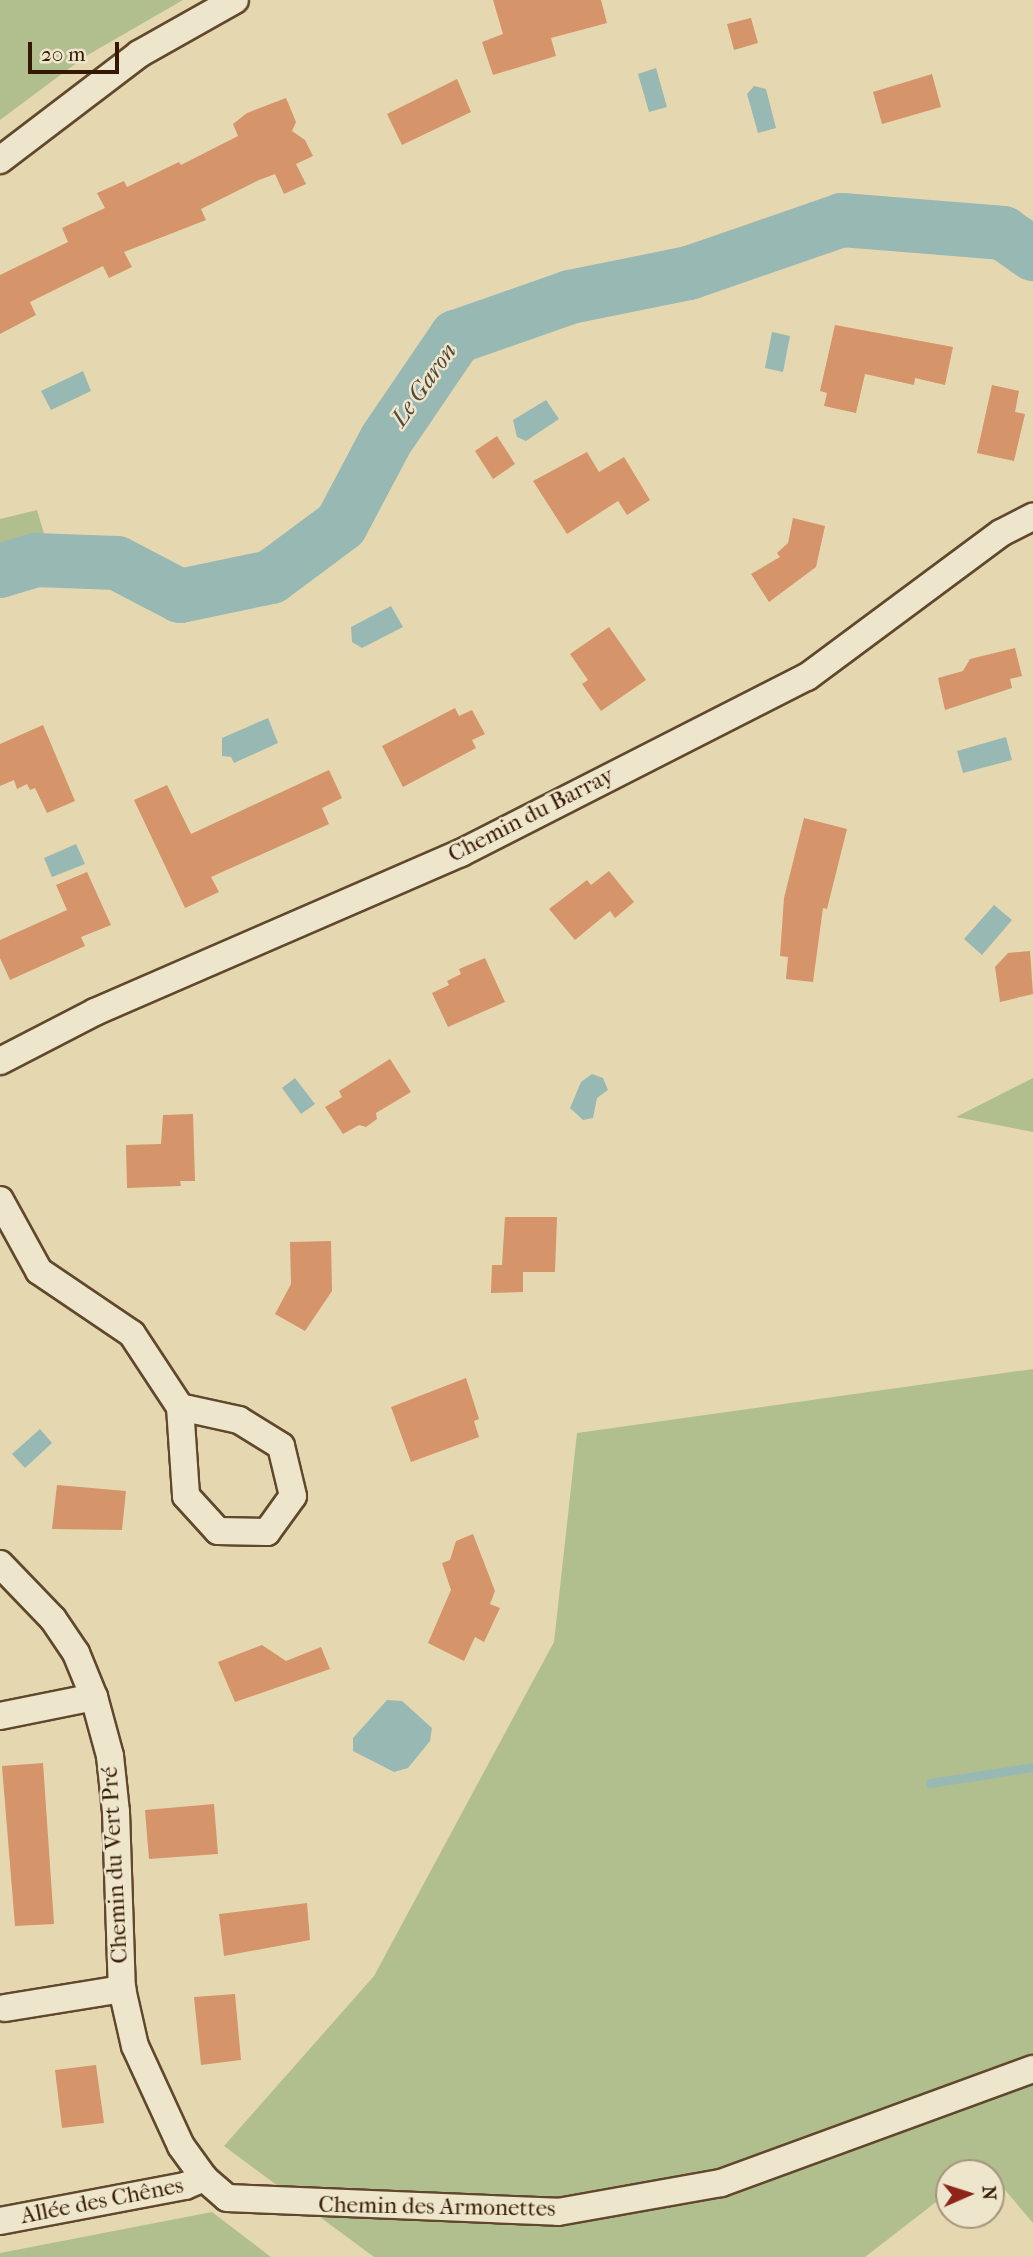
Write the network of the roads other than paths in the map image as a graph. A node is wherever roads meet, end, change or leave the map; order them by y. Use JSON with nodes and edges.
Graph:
{"nodes":[{"id":1,"x":235,"y":0,"type":"edge"},
{"id":2,"x":0,"y":160,"type":"edge"},
{"id":3,"x":1033,"y":517,"type":"edge"},
{"id":4,"x":0,"y":1061,"type":"edge"},
{"id":5,"x":0,"y":1200,"type":"edge"},
{"id":6,"x":180,"y":1407,"type":"junction"},
{"id":7,"x":0,"y":1564,"type":"edge"},
{"id":8,"x":94,"y":1697,"type":"junction"},
{"id":9,"x":0,"y":1716,"type":"edge"},
{"id":10,"x":122,"y":1989,"type":"junction"},
{"id":11,"x":5,"y":2008,"type":"dead end"},
{"id":12,"x":1033,"y":2069,"type":"edge"},
{"id":13,"x":204,"y":2178,"type":"junction"},
{"id":14,"x":0,"y":2221,"type":"edge"}],
"edges":[{"from":1,"to":2,"type":"street"},
{"from":3,"to":4,"type":"street","name":"Chemin du Barray"},
{"from":5,"to":6,"type":"street"},
{"from":6,"to":6,"type":"street"},
{"from":7,"to":8,"type":"street","name":"Chemin du Vert Pré"},
{"from":8,"to":9,"type":"street"},
{"from":8,"to":10,"type":"street","name":"Chemin du Vert Pré"},
{"from":10,"to":11,"type":"street","name":"Chemin du Vert Pré"},
{"from":10,"to":13,"type":"street","name":"Chemin du Vert Pré"},
{"from":12,"to":13,"type":"street","name":"Chemin des Armonettes"},
{"from":13,"to":14,"type":"street","name":"Allée des Chênes"}]}
